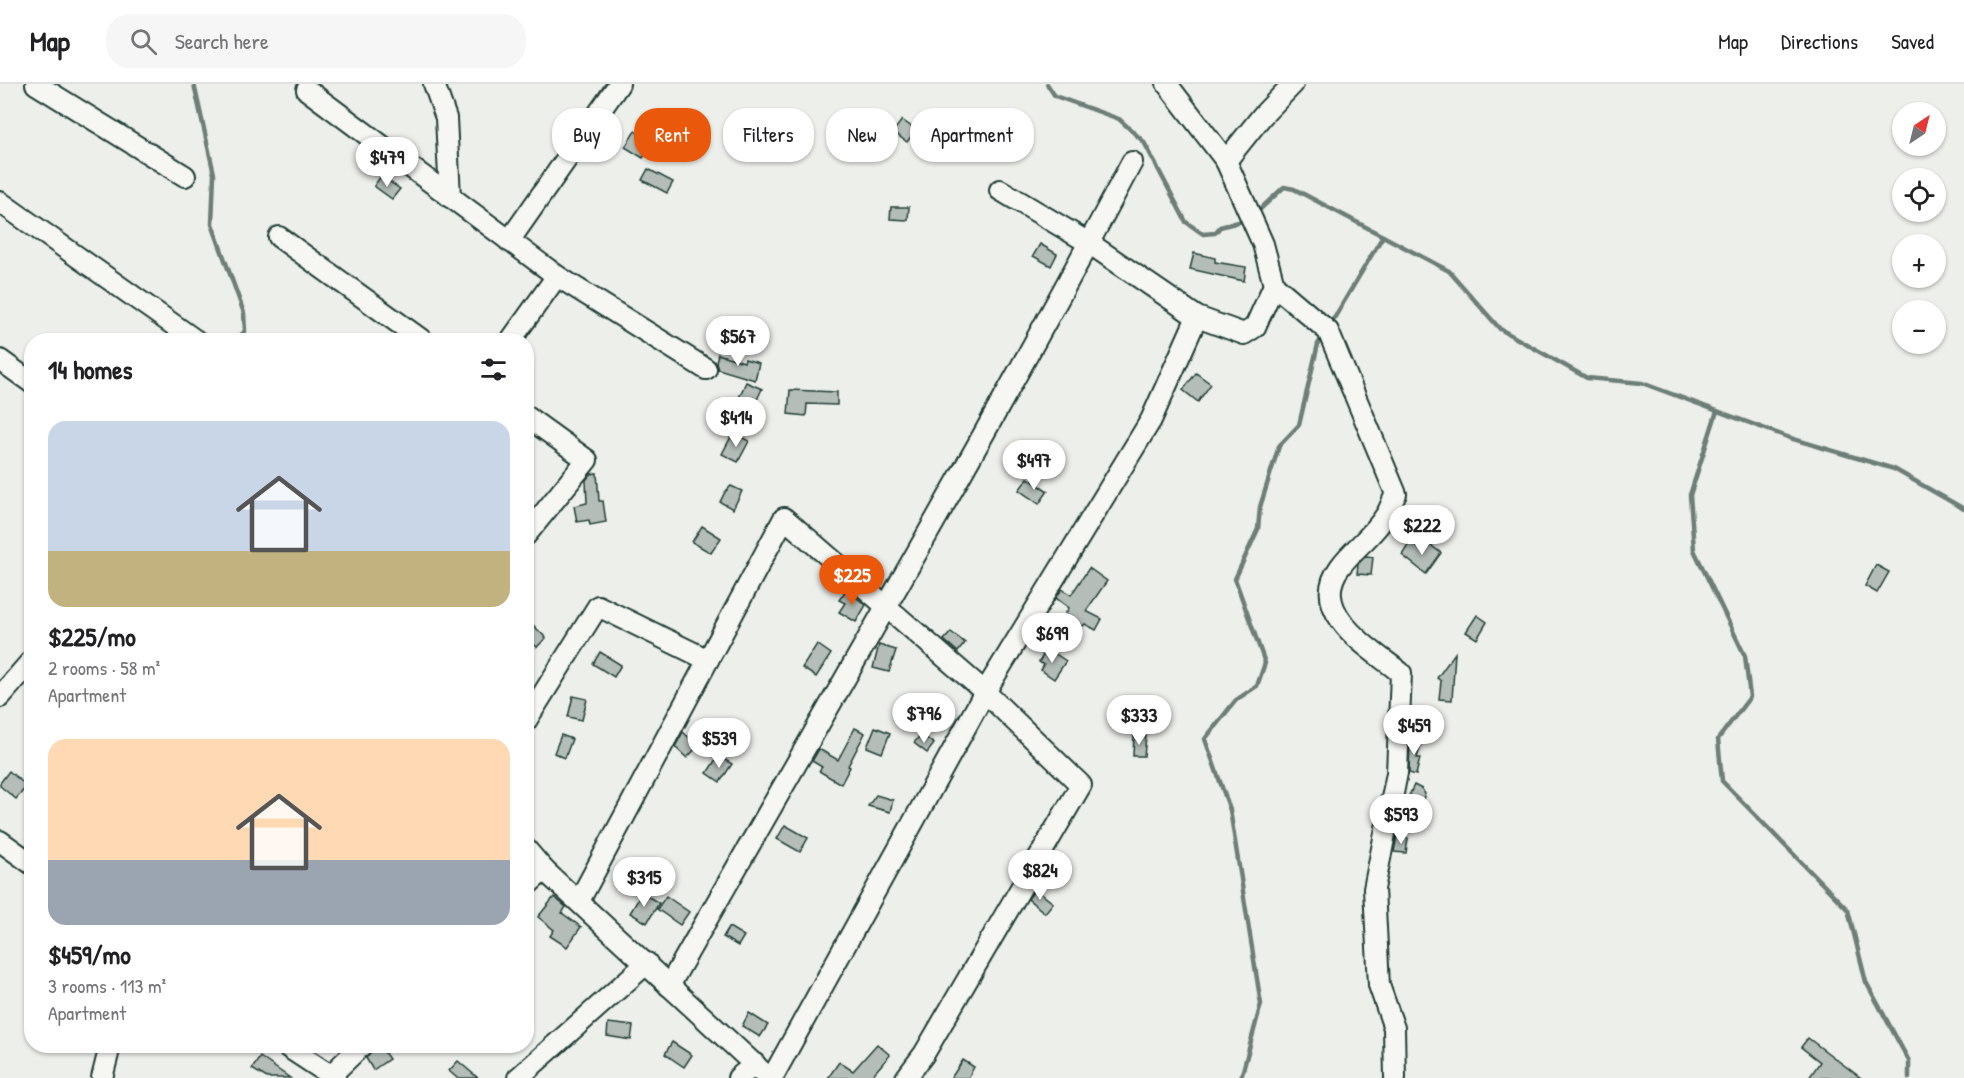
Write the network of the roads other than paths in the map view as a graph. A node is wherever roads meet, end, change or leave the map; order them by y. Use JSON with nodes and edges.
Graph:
{"nodes":[{"id":1,"x":36,"y":84,"type":"edge"},
{"id":2,"x":434,"y":84,"type":"edge"},
{"id":3,"x":619,"y":84,"type":"edge"},
{"id":4,"x":1167,"y":84,"type":"edge"},
{"id":5,"x":1293,"y":84,"type":"edge"},
{"id":6,"x":306,"y":90,"type":"dead end"},
{"id":7,"x":1226,"y":161,"type":"junction"},
{"id":8,"x":1132,"y":162,"type":"dead end"},
{"id":9,"x":184,"y":176,"type":"dead end"},
{"id":10,"x":1000,"y":190,"type":"dead end"},
{"id":11,"x":450,"y":197,"type":"junction"},
{"id":12,"x":0,"y":202,"type":"edge"},
{"id":13,"x":279,"y":237,"type":"dead end"},
{"id":14,"x":509,"y":241,"type":"junction"},
{"id":15,"x":1089,"y":243,"type":"junction"},
{"id":16,"x":557,"y":276,"type":"junction"},
{"id":17,"x":1274,"y":285,"type":"junction"},
{"id":18,"x":1197,"y":317,"type":"junction"},
{"id":19,"x":185,"y":333,"type":"edge"},
{"id":20,"x":412,"y":333,"type":"edge"},
{"id":21,"x":516,"y":333,"type":"edge"},
{"id":22,"x":0,"y":360,"type":"edge"},
{"id":23,"x":706,"y":369,"type":"dead end"},
{"id":24,"x":24,"y":376,"type":"edge"},
{"id":25,"x":534,"y":422,"type":"edge"},
{"id":26,"x":534,"y":525,"type":"edge"},
{"id":27,"x":886,"y":606,"type":"junction"},
{"id":28,"x":708,"y":660,"type":"junction"},
{"id":29,"x":24,"y":669,"type":"edge"},
{"id":30,"x":985,"y":692,"type":"junction"},
{"id":31,"x":0,"y":697,"type":"edge"},
{"id":32,"x":534,"y":709,"type":"edge"},
{"id":33,"x":0,"y":841,"type":"edge"},
{"id":34,"x":24,"y":858,"type":"edge"},
{"id":35,"x":534,"y":858,"type":"edge"},
{"id":36,"x":544,"y":870,"type":"junction"},
{"id":37,"x":534,"y":879,"type":"edge"},
{"id":38,"x":579,"y":901,"type":"junction"},
{"id":39,"x":647,"y":963,"type":"junction"},
{"id":40,"x":669,"y":986,"type":"junction"},
{"id":41,"x":108,"y":1053,"type":"edge"},
{"id":42,"x":296,"y":1053,"type":"edge"},
{"id":43,"x":354,"y":1053,"type":"edge"},
{"id":44,"x":755,"y":1064,"type":"junction"},
{"id":45,"x":332,"y":1077,"type":"edge"},
{"id":46,"x":102,"y":1078,"type":"edge"},
{"id":47,"x":518,"y":1078,"type":"edge"},
{"id":48,"x":738,"y":1078,"type":"edge"},
{"id":49,"x":771,"y":1078,"type":"edge"},
{"id":50,"x":906,"y":1078,"type":"edge"},
{"id":51,"x":1395,"y":1078,"type":"edge"}],
"edges":[{"from":1,"to":9,"type":"street"},
{"from":2,"to":11,"type":"street"},
{"from":3,"to":14,"type":"street"},
{"from":4,"to":7,"type":"street"},
{"from":5,"to":7,"type":"street"},
{"from":6,"to":11,"type":"street"},
{"from":7,"to":17,"type":"street"},
{"from":8,"to":15,"type":"street"},
{"from":10,"to":15,"type":"street"},
{"from":11,"to":14,"type":"street"},
{"from":12,"to":19,"type":"street"},
{"from":13,"to":20,"type":"street"},
{"from":14,"to":16,"type":"street"},
{"from":15,"to":18,"type":"street"},
{"from":15,"to":27,"type":"street"},
{"from":16,"to":21,"type":"street"},
{"from":16,"to":23,"type":"street"},
{"from":17,"to":18,"type":"street"},
{"from":17,"to":51,"type":"street"},
{"from":18,"to":30,"type":"street"},
{"from":22,"to":24,"type":"street"},
{"from":25,"to":26,"type":"street"},
{"from":27,"to":28,"type":"street"},
{"from":27,"to":30,"type":"street"},
{"from":27,"to":40,"type":"street"},
{"from":28,"to":32,"type":"street"},
{"from":28,"to":38,"type":"street"},
{"from":29,"to":31,"type":"street"},
{"from":30,"to":49,"type":"street"},
{"from":30,"to":50,"type":"street"},
{"from":33,"to":34,"type":"street"},
{"from":35,"to":36,"type":"street"},
{"from":36,"to":37,"type":"street"},
{"from":36,"to":38,"type":"street"},
{"from":38,"to":39,"type":"street"},
{"from":39,"to":40,"type":"street"},
{"from":39,"to":47,"type":"street"},
{"from":40,"to":44,"type":"street"},
{"from":41,"to":46,"type":"street"},
{"from":42,"to":45,"type":"street"},
{"from":43,"to":45,"type":"street"},
{"from":44,"to":48,"type":"street"},
{"from":44,"to":49,"type":"street"}]}
